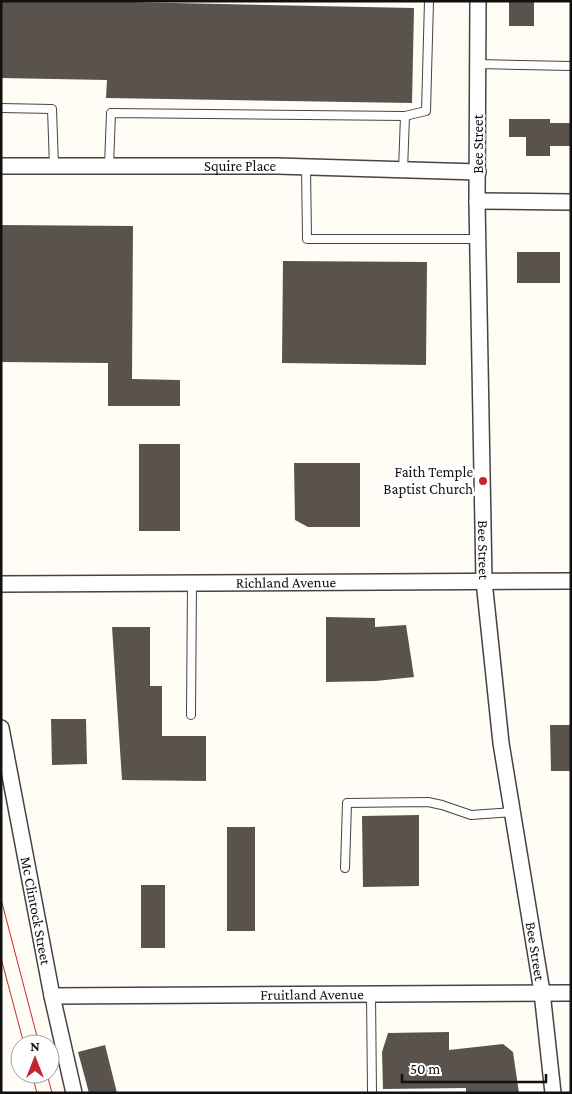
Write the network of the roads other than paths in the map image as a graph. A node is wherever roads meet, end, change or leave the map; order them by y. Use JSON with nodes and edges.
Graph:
{"nodes":[{"id":1,"x":430,"y":1,"type":"edge"},
{"id":2,"x":478,"y":1,"type":"edge"},
{"id":3,"x":478,"y":64,"type":"junction"},
{"id":4,"x":571,"y":66,"type":"edge"},
{"id":5,"x":1,"y":108,"type":"edge"},
{"id":6,"x":405,"y":116,"type":"junction"},
{"id":7,"x":1,"y":166,"type":"edge"},
{"id":8,"x":54,"y":166,"type":"junction"},
{"id":9,"x":109,"y":166,"type":"junction"},
{"id":10,"x":306,"y":167,"type":"junction"},
{"id":11,"x":403,"y":170,"type":"junction"},
{"id":12,"x":478,"y":172,"type":"junction"},
{"id":13,"x":477,"y":202,"type":"junction"},
{"id":14,"x":571,"y":202,"type":"edge"},
{"id":15,"x":478,"y":239,"type":"junction"},
{"id":16,"x":484,"y":581,"type":"junction"},
{"id":17,"x":571,"y":581,"type":"edge"},
{"id":18,"x":192,"y":582,"type":"junction"},
{"id":19,"x":1,"y":584,"type":"edge"},
{"id":20,"x":191,"y":715,"type":"dead end"},
{"id":21,"x":1,"y":728,"type":"edge"},
{"id":22,"x":512,"y":812,"type":"junction"},
{"id":23,"x":345,"y":868,"type":"dead end"},
{"id":24,"x":542,"y":992,"type":"junction"},
{"id":25,"x":571,"y":993,"type":"edge"},
{"id":26,"x":370,"y":994,"type":"junction"},
{"id":27,"x":52,"y":996,"type":"junction"},
{"id":28,"x":74,"y":1093,"type":"edge"},
{"id":29,"x":372,"y":1093,"type":"edge"},
{"id":30,"x":553,"y":1093,"type":"edge"}],
"edges":[{"from":1,"to":6,"type":"lane"},
{"from":2,"to":3,"type":"street","name":"Bee Street"},
{"from":3,"to":4,"type":"lane"},
{"from":3,"to":12,"type":"street","name":"Bee Street"},
{"from":5,"to":8,"type":"lane"},
{"from":6,"to":9,"type":"lane"},
{"from":6,"to":11,"type":"lane"},
{"from":7,"to":8,"type":"street","name":"Squire Place"},
{"from":8,"to":9,"type":"street","name":"Squire Place"},
{"from":9,"to":10,"type":"street","name":"Squire Place"},
{"from":10,"to":11,"type":"street","name":"Squire Place"},
{"from":10,"to":15,"type":"lane"},
{"from":11,"to":12,"type":"street","name":"Squire Place"},
{"from":12,"to":13,"type":"street","name":"Bee Street"},
{"from":13,"to":14,"type":"street"},
{"from":13,"to":15,"type":"street","name":"Bee Street"},
{"from":15,"to":16,"type":"street","name":"Bee Street"},
{"from":16,"to":17,"type":"street","name":"Richland Avenue"},
{"from":16,"to":18,"type":"street","name":"Richland Avenue"},
{"from":16,"to":22,"type":"street","name":"Bee Street"},
{"from":18,"to":19,"type":"street","name":"Richland Avenue"},
{"from":18,"to":20,"type":"lane"},
{"from":21,"to":27,"type":"street","name":"Mc Clintock Street"},
{"from":22,"to":23,"type":"lane"},
{"from":22,"to":24,"type":"street","name":"Bee Street"},
{"from":24,"to":25,"type":"street","name":"Fruitland Avenue"},
{"from":24,"to":26,"type":"street","name":"Fruitland Avenue"},
{"from":24,"to":30,"type":"street","name":"Bee Street"},
{"from":26,"to":27,"type":"street","name":"Fruitland Avenue"},
{"from":26,"to":29,"type":"lane"},
{"from":27,"to":28,"type":"street","name":"Mc Clintock Street"}]}
